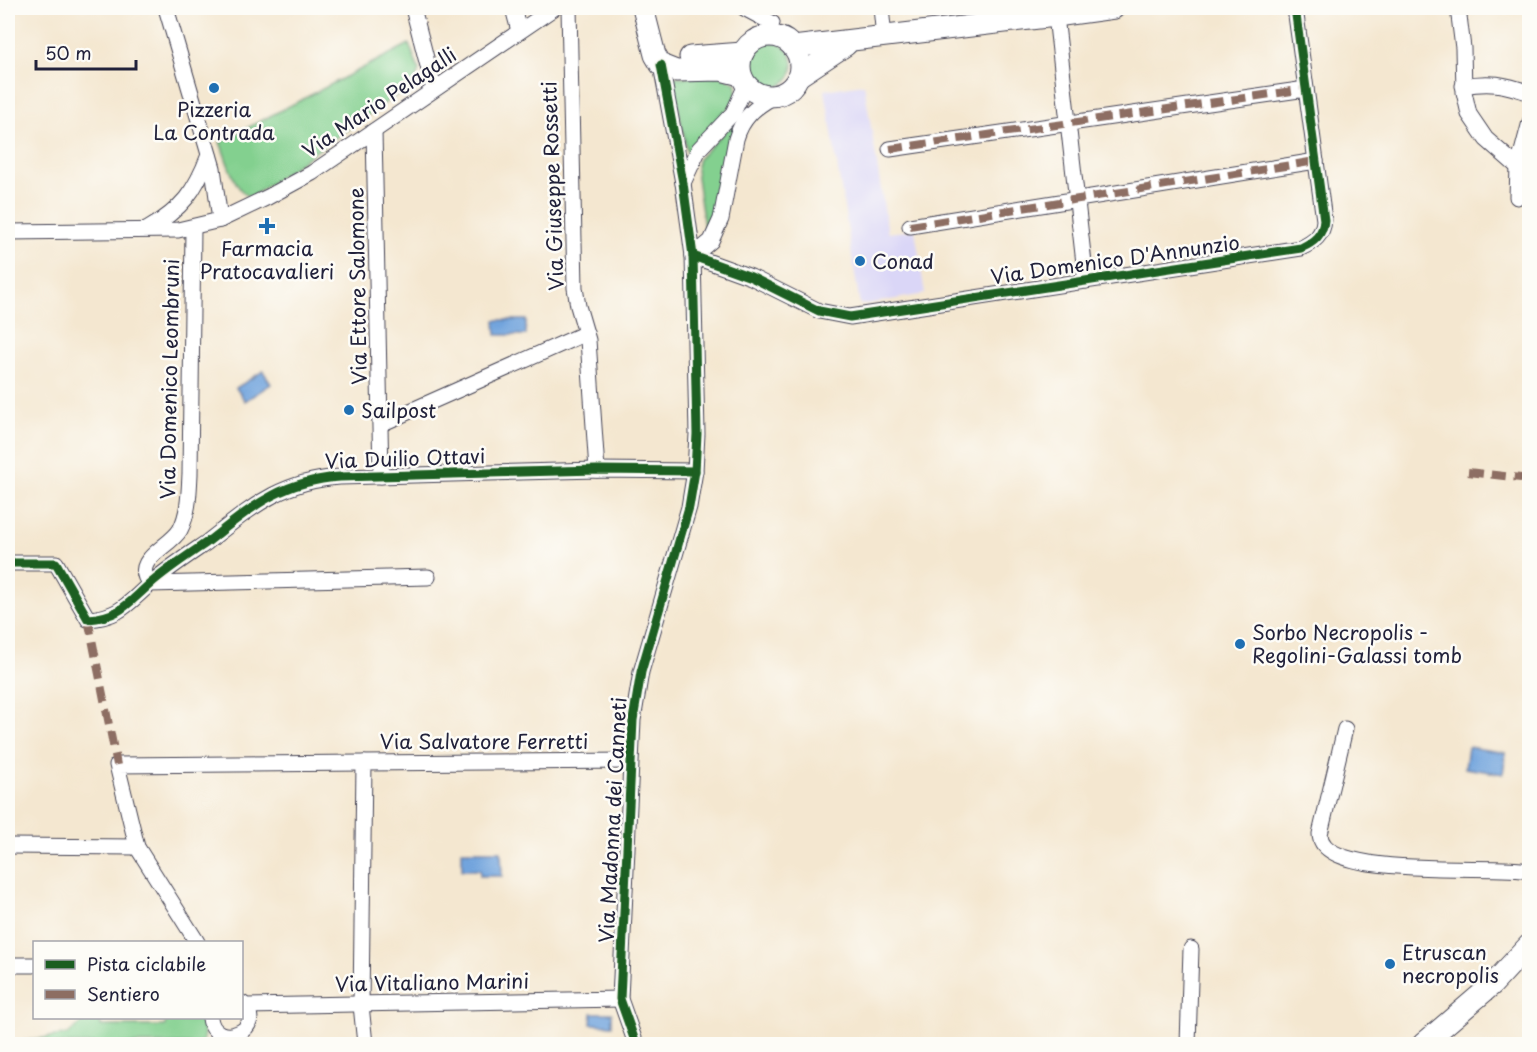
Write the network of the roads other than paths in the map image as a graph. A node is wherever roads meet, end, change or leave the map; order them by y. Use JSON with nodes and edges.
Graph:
{"nodes":[{"id":1,"x":166,"y":8,"type":"edge"},
{"id":2,"x":413,"y":8,"type":"edge"},
{"id":3,"x":513,"y":8,"type":"edge"},
{"id":4,"x":554,"y":8,"type":"edge"},
{"id":5,"x":569,"y":8,"type":"edge"},
{"id":6,"x":643,"y":8,"type":"edge"},
{"id":7,"x":657,"y":8,"type":"edge"},
{"id":8,"x":744,"y":8,"type":"edge"},
{"id":9,"x":881,"y":8,"type":"edge"},
{"id":10,"x":1114,"y":8,"type":"edge"},
{"id":11,"x":1295,"y":8,"type":"edge"},
{"id":12,"x":1458,"y":8,"type":"edge"},
{"id":13,"x":1047,"y":14,"type":"edge"},
{"id":14,"x":1002,"y":15,"type":"edge"},
{"id":15,"x":771,"y":23,"type":"dead end"},
{"id":16,"x":519,"y":32,"type":"junction"},
{"id":17,"x":884,"y":37,"type":"junction"},
{"id":18,"x":852,"y":41,"type":"junction"},
{"id":19,"x":793,"y":47,"type":"junction"},
{"id":20,"x":743,"y":53,"type":"junction"},
{"id":21,"x":662,"y":65,"type":"junction"},
{"id":22,"x":799,"y":76,"type":"junction"},
{"id":23,"x":744,"y":80,"type":"junction"},
{"id":24,"x":1463,"y":86,"type":"junction"},
{"id":25,"x":1306,"y":88,"type":"junction"},
{"id":26,"x":434,"y":89,"type":"junction"},
{"id":27,"x":1530,"y":93,"type":"edge"},
{"id":28,"x":773,"y":96,"type":"junction"},
{"id":29,"x":1068,"y":122,"type":"junction"},
{"id":30,"x":1530,"y":122,"type":"edge"},
{"id":31,"x":374,"y":131,"type":"junction"},
{"id":32,"x":890,"y":149,"type":"dead end"},
{"id":33,"x":209,"y":155,"type":"junction"},
{"id":34,"x":1316,"y":161,"type":"junction"},
{"id":35,"x":1518,"y":167,"type":"junction"},
{"id":36,"x":684,"y":183,"type":"junction"},
{"id":37,"x":1517,"y":197,"type":"dead end"},
{"id":38,"x":1077,"y":200,"type":"junction"},
{"id":39,"x":220,"y":220,"type":"junction"},
{"id":40,"x":910,"y":226,"type":"dead end"},
{"id":41,"x":193,"y":228,"type":"junction"},
{"id":42,"x":147,"y":230,"type":"junction"},
{"id":43,"x":8,"y":232,"type":"edge"},
{"id":44,"x":693,"y":256,"type":"junction"},
{"id":45,"x":1086,"y":281,"type":"junction"},
{"id":46,"x":586,"y":333,"type":"junction"},
{"id":47,"x":381,"y":424,"type":"junction"},
{"id":48,"x":597,"y":470,"type":"junction"},
{"id":49,"x":695,"y":471,"type":"junction"},
{"id":50,"x":381,"y":476,"type":"junction"},
{"id":51,"x":8,"y":563,"type":"edge"},
{"id":52,"x":428,"y":577,"type":"dead end"},
{"id":53,"x":150,"y":584,"type":"junction"},
{"id":54,"x":1345,"y":729,"type":"dead end"},
{"id":55,"x":630,"y":760,"type":"junction"},
{"id":56,"x":364,"y":763,"type":"junction"},
{"id":57,"x":8,"y":846,"type":"edge"},
{"id":58,"x":137,"y":847,"type":"junction"},
{"id":59,"x":1530,"y":871,"type":"edge"},
{"id":60,"x":196,"y":941,"type":"edge"},
{"id":61,"x":1530,"y":944,"type":"edge"},
{"id":62,"x":1191,"y":949,"type":"dead end"},
{"id":63,"x":8,"y":965,"type":"edge"},
{"id":64,"x":33,"y":965,"type":"edge"},
{"id":65,"x":620,"y":999,"type":"junction"},
{"id":66,"x":244,"y":1004,"type":"edge"},
{"id":67,"x":361,"y":1005,"type":"junction"},
{"id":68,"x":210,"y":1019,"type":"edge"},
{"id":69,"x":217,"y":1040,"type":"edge"},
{"id":70,"x":365,"y":1044,"type":"edge"},
{"id":71,"x":636,"y":1044,"type":"edge"},
{"id":72,"x":1188,"y":1044,"type":"edge"},
{"id":73,"x":1423,"y":1044,"type":"edge"}],
"edges":[{"from":1,"to":33,"type":"street"},
{"from":2,"to":26,"type":"street"},
{"from":3,"to":16,"type":"street"},
{"from":4,"to":16,"type":"street","name":"Via Mario Pelagalli"},
{"from":5,"to":46,"type":"street","name":"Via Giuseppe Rossetti"},
{"from":6,"to":21,"type":"street"},
{"from":7,"to":20,"type":"street"},
{"from":8,"to":15,"type":"street"},
{"from":9,"to":17,"type":"street"},
{"from":10,"to":13,"type":"street"},
{"from":11,"to":25,"type":"street","name":"Via Domenico D'Annunzio"},
{"from":12,"to":24,"type":"street"},
{"from":13,"to":14,"type":"street"},
{"from":13,"to":29,"type":"street"},
{"from":14,"to":17,"type":"street"},
{"from":16,"to":26,"type":"street","name":"Via Mario Pelagalli"},
{"from":17,"to":18,"type":"street"},
{"from":18,"to":19,"type":"street"},
{"from":18,"to":22,"type":"street"},
{"from":19,"to":20,"type":"street"},
{"from":19,"to":22,"type":"street"},
{"from":20,"to":23,"type":"street"},
{"from":21,"to":23,"type":"street"},
{"from":21,"to":36,"type":"street","name":"Via Madonna dei Canneti"},
{"from":22,"to":28,"type":"street"},
{"from":23,"to":28,"type":"street"},
{"from":23,"to":36,"type":"street"},
{"from":24,"to":27,"type":"street"},
{"from":24,"to":35,"type":"street"},
{"from":25,"to":29,"type":"street"},
{"from":25,"to":34,"type":"street","name":"Via Domenico D'Annunzio"},
{"from":26,"to":31,"type":"street","name":"Via Mario Pelagalli"},
{"from":28,"to":44,"type":"street"},
{"from":29,"to":32,"type":"street"},
{"from":29,"to":38,"type":"street"},
{"from":30,"to":35,"type":"street"},
{"from":31,"to":39,"type":"street","name":"Via Mario Pelagalli"},
{"from":31,"to":47,"type":"street","name":"Via Ettore Salomone"},
{"from":33,"to":39,"type":"street"},
{"from":33,"to":42,"type":"street"},
{"from":34,"to":38,"type":"street"},
{"from":34,"to":45,"type":"street","name":"Via Domenico D'Annunzio"},
{"from":35,"to":37,"type":"street"},
{"from":36,"to":44,"type":"street","name":"Via Madonna dei Canneti"},
{"from":38,"to":40,"type":"street"},
{"from":38,"to":45,"type":"street"},
{"from":39,"to":41,"type":"street","name":"Via Mario Pelagalli"},
{"from":41,"to":42,"type":"street","name":"Via Mario Pelagalli"},
{"from":41,"to":53,"type":"street","name":"Via Domenico Leombruni"},
{"from":42,"to":43,"type":"street","name":"Via Mario Pelagalli"},
{"from":44,"to":45,"type":"street","name":"Via Domenico D'Annunzio"},
{"from":44,"to":49,"type":"street","name":"Via Madonna dei Canneti"},
{"from":46,"to":47,"type":"street"},
{"from":46,"to":48,"type":"street","name":"Via Giuseppe Rossetti"},
{"from":47,"to":50,"type":"street","name":"Via Ettore Salomone"},
{"from":48,"to":49,"type":"street","name":"Via Duilio Ottavi"},
{"from":48,"to":50,"type":"street","name":"Via Duilio Ottavi"},
{"from":49,"to":55,"type":"street","name":"Via Madonna dei Canneti"},
{"from":50,"to":53,"type":"street","name":"Via Duilio Ottavi"},
{"from":51,"to":53,"type":"street","name":"Via Duilio Ottavi"},
{"from":52,"to":53,"type":"street"},
{"from":54,"to":59,"type":"street"},
{"from":55,"to":56,"type":"street","name":"Via Salvatore Ferretti"},
{"from":55,"to":65,"type":"street","name":"Via Madonna dei Canneti"},
{"from":56,"to":58,"type":"street"},
{"from":56,"to":67,"type":"street","name":"Via Salvatore Ferretti"},
{"from":57,"to":58,"type":"street"},
{"from":58,"to":60,"type":"street"},
{"from":61,"to":73,"type":"street"},
{"from":62,"to":72,"type":"street"},
{"from":63,"to":64,"type":"street"},
{"from":65,"to":67,"type":"street","name":"Via Vitaliano Marini"},
{"from":65,"to":71,"type":"street","name":"Via Madonna dei Canneti"},
{"from":66,"to":67,"type":"street","name":"Via Vitaliano Marini"},
{"from":66,"to":69,"type":"street"},
{"from":67,"to":70,"type":"street","name":"Via Salvatore Ferretti"},
{"from":68,"to":69,"type":"street"}]}
